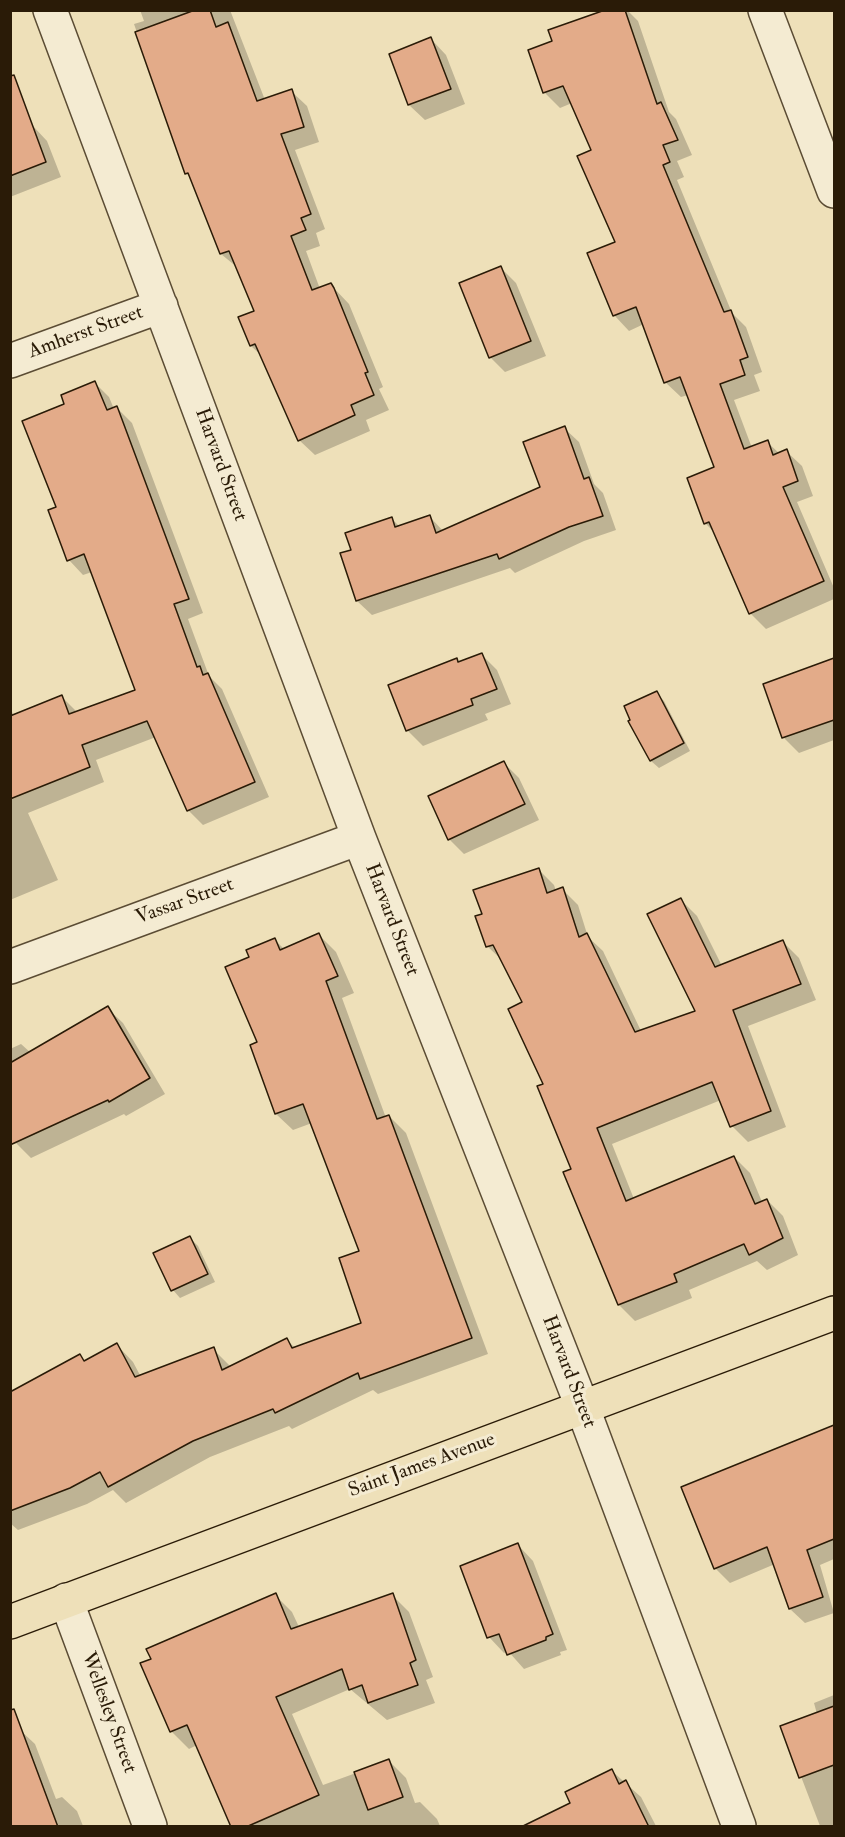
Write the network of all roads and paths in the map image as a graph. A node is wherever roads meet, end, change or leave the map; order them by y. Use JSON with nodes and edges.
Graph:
{"nodes":[{"id":1,"x":50,"y":10,"type":"edge"},
{"id":2,"x":765,"y":10,"type":"edge"},
{"id":3,"x":834,"y":191,"type":"edge"},
{"id":4,"x":161,"y":306,"type":"junction"},
{"id":5,"x":10,"y":361,"type":"edge"},
{"id":6,"x":359,"y":838,"type":"junction"},
{"id":7,"x":10,"y":967,"type":"edge"},
{"id":8,"x":834,"y":1313,"type":"edge"},
{"id":9,"x":582,"y":1406,"type":"junction"},
{"id":10,"x":66,"y":1600,"type":"junction"},
{"id":11,"x":10,"y":1622,"type":"edge"},
{"id":12,"x":150,"y":1827,"type":"edge"},
{"id":13,"x":739,"y":1827,"type":"edge"}],
"edges":[{"from":1,"to":4,"type":"street","name":"Harvard Street"},
{"from":2,"to":3,"type":"street"},
{"from":4,"to":5,"type":"street","name":"Amherst Street"},
{"from":4,"to":6,"type":"street","name":"Harvard Street"},
{"from":6,"to":7,"type":"street","name":"Vassar Street"},
{"from":6,"to":9,"type":"street","name":"Harvard Street"},
{"from":8,"to":9,"type":"main road","name":"Saint James Avenue"},
{"from":9,"to":10,"type":"main road","name":"Saint James Avenue"},
{"from":9,"to":13,"type":"street","name":"Harvard Street"},
{"from":10,"to":11,"type":"main road","name":"Saint James Avenue"},
{"from":10,"to":12,"type":"street","name":"Wellesley Street"}]}
